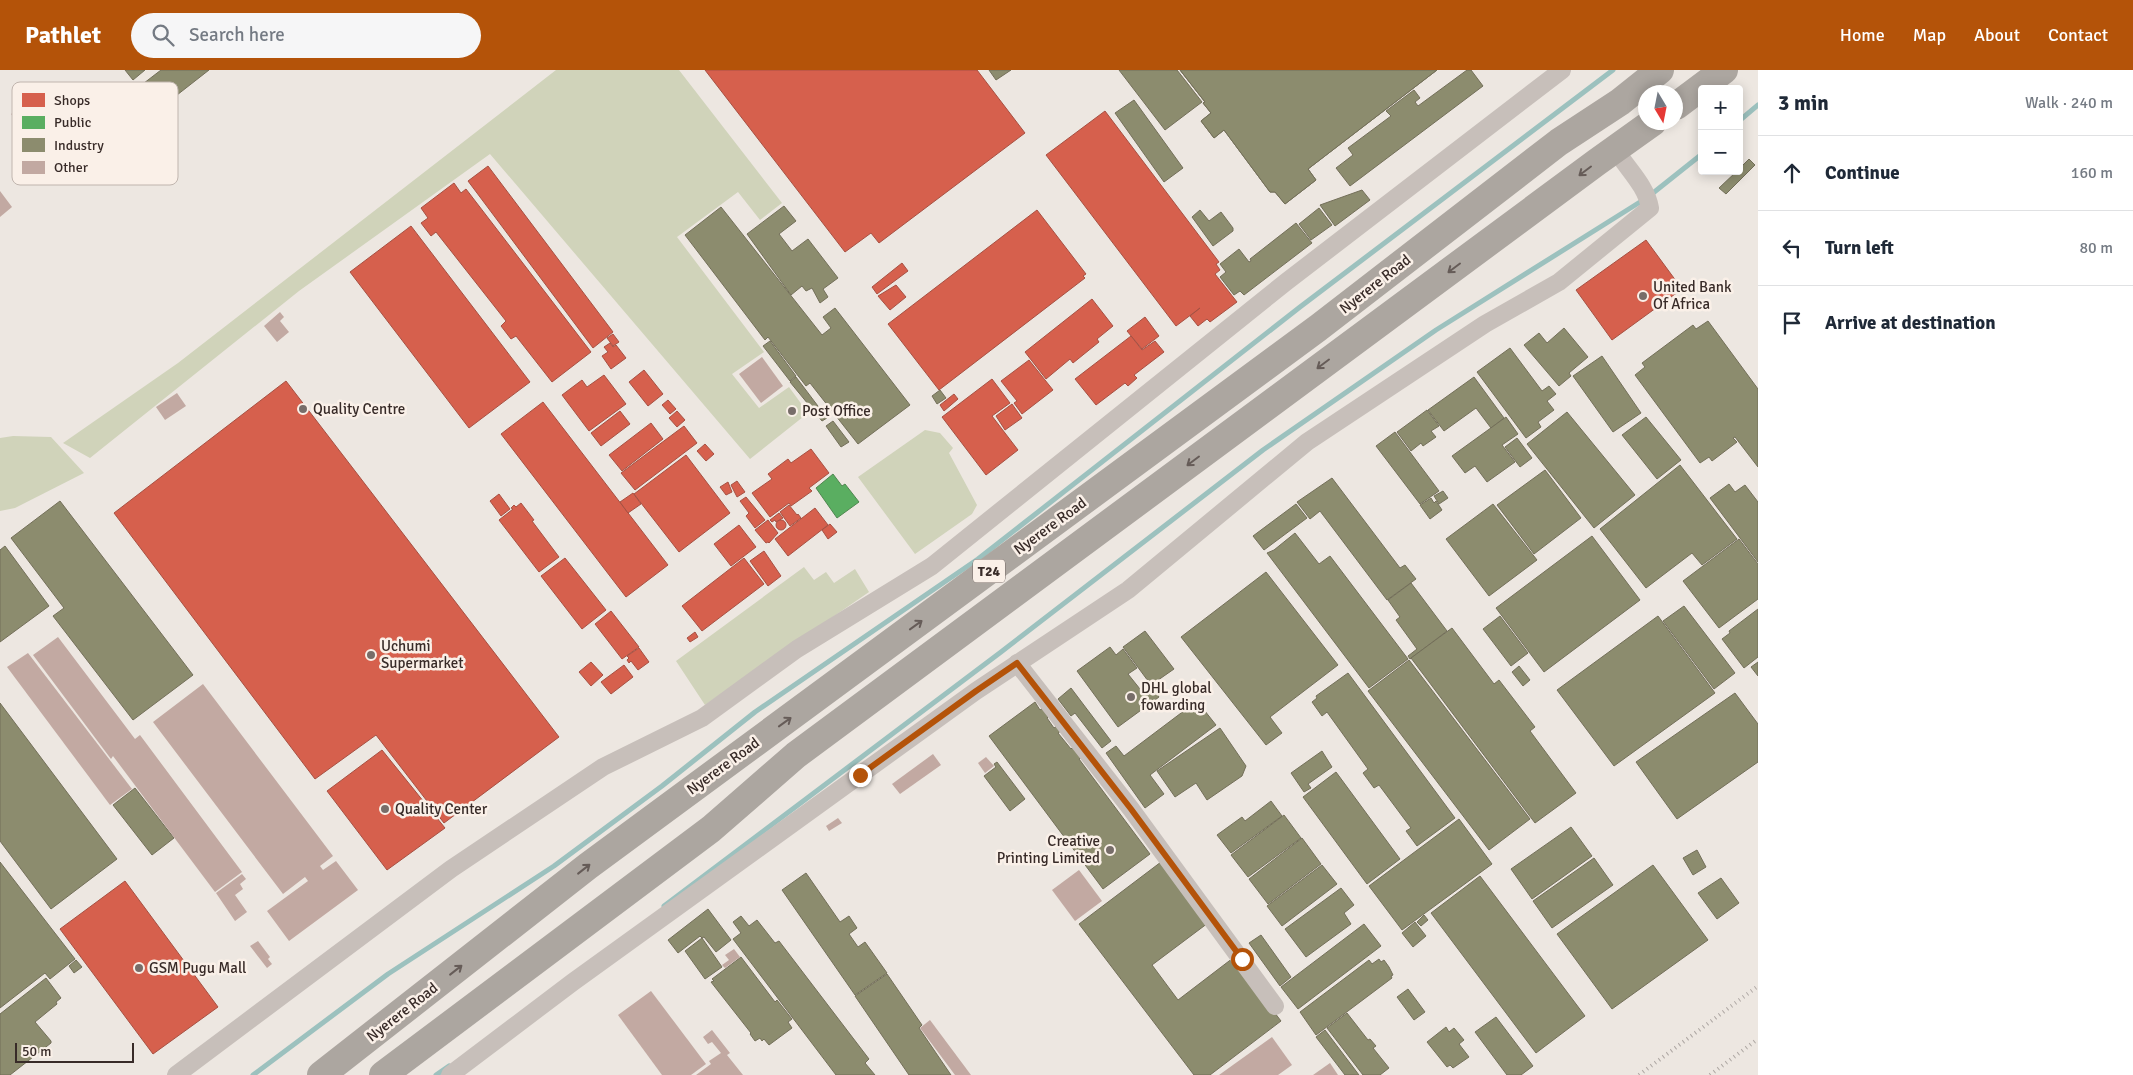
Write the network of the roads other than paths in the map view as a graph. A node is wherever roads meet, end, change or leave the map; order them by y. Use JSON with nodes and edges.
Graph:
{"nodes":[{"id":1,"x":1562,"y":70,"type":"edge"},
{"id":2,"x":1660,"y":70,"type":"edge"},
{"id":3,"x":1724,"y":70,"type":"edge"},
{"id":4,"x":1683,"y":101,"type":"edge"},
{"id":5,"x":1642,"y":130,"type":"edge"},
{"id":6,"x":1616,"y":150,"type":"junction"},
{"id":7,"x":1017,"y":663,"type":"junction"},
{"id":8,"x":1275,"y":1006,"type":"dead end"},
{"id":9,"x":176,"y":1075,"type":"edge"},
{"id":10,"x":321,"y":1075,"type":"edge"},
{"id":11,"x":383,"y":1075,"type":"edge"},
{"id":12,"x":450,"y":1075,"type":"edge"}],
"edges":[{"from":1,"to":9,"type":"street"},
{"from":10,"to":2,"type":"highway","name":"Nyerere Road","number":"T24","one_way":true},
{"from":3,"to":4,"type":"highway"},
{"from":5,"to":6,"type":"highway","number":"T24"},
{"from":6,"to":7,"type":"street"},
{"from":6,"to":11,"type":"highway","number":"T24","one_way":true},
{"from":7,"to":8,"type":"street"},
{"from":7,"to":12,"type":"street"}]}
